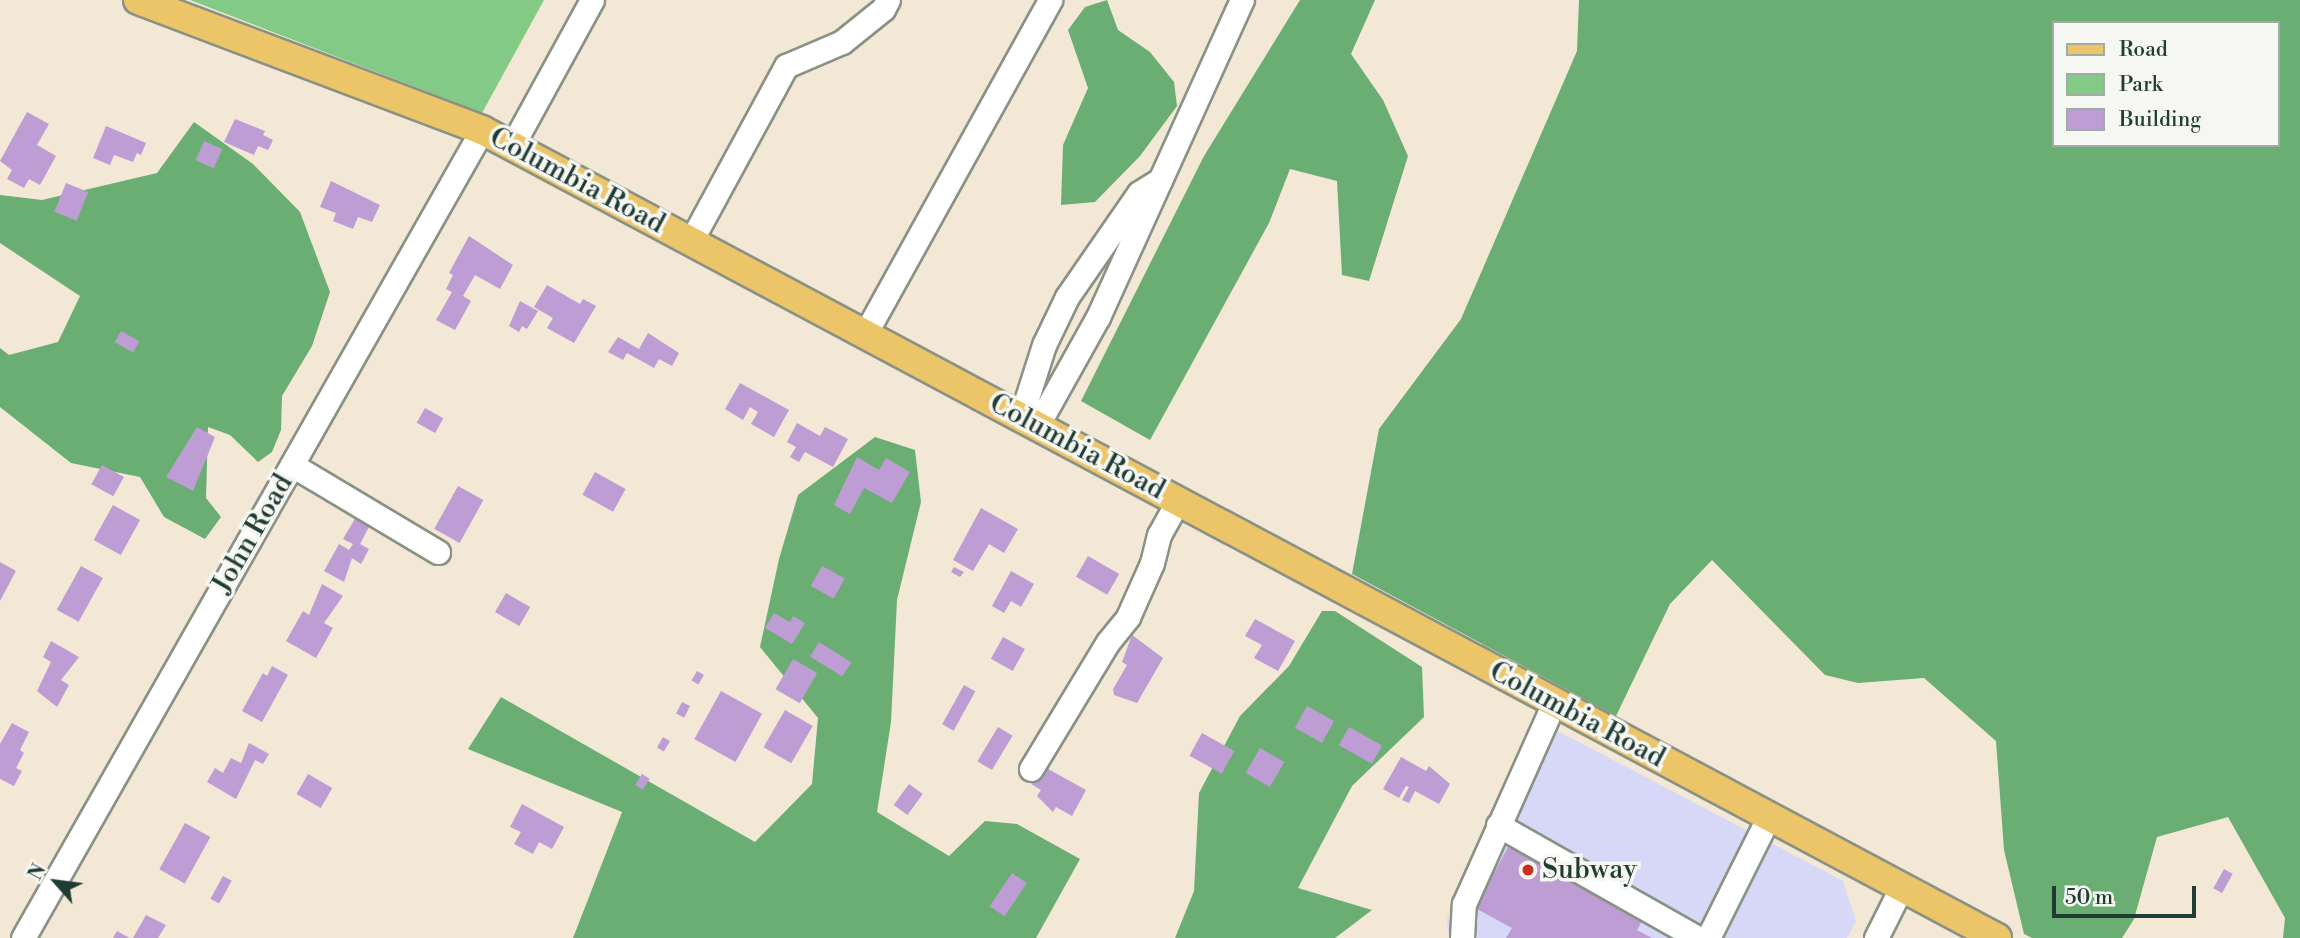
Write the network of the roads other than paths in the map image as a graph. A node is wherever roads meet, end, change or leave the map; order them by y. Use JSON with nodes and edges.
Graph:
{"nodes":[{"id":1,"x":138,"y":0,"type":"edge"},
{"id":2,"x":592,"y":0,"type":"edge"},
{"id":3,"x":888,"y":0,"type":"edge"},
{"id":4,"x":1050,"y":0,"type":"edge"},
{"id":5,"x":1242,"y":0,"type":"edge"},
{"id":6,"x":482,"y":130,"type":"junction"},
{"id":7,"x":512,"y":146,"type":"junction"},
{"id":8,"x":1163,"y":178,"type":"junction"},
{"id":9,"x":691,"y":241,"type":"junction"},
{"id":10,"x":1068,"y":296,"type":"junction"},
{"id":11,"x":1098,"y":317,"type":"junction"},
{"id":12,"x":865,"y":334,"type":"junction"},
{"id":13,"x":1029,"y":422,"type":"junction"},
{"id":14,"x":292,"y":465,"type":"junction"},
{"id":15,"x":1178,"y":501,"type":"junction"},
{"id":16,"x":438,"y":552,"type":"dead end"},
{"id":17,"x":1554,"y":703,"type":"junction"},
{"id":18,"x":1031,"y":769,"type":"dead end"},
{"id":19,"x":1768,"y":818,"type":"junction"},
{"id":20,"x":1499,"y":825,"type":"junction"},
{"id":21,"x":1902,"y":888,"type":"junction"},
{"id":22,"x":23,"y":938,"type":"edge"},
{"id":23,"x":1462,"y":938,"type":"edge"},
{"id":24,"x":1697,"y":938,"type":"edge"},
{"id":25,"x":1707,"y":938,"type":"edge"},
{"id":26,"x":1875,"y":938,"type":"edge"},
{"id":27,"x":1997,"y":938,"type":"edge"}],
"edges":[{"from":1,"to":6,"type":"main road","name":"Columbia Road"},
{"from":2,"to":7,"type":"street"},
{"from":3,"to":9,"type":"street"},
{"from":4,"to":12,"type":"street"},
{"from":5,"to":8,"type":"street"},
{"from":6,"to":7,"type":"main road","name":"Columbia Road"},
{"from":6,"to":14,"type":"street","name":"John Road"},
{"from":7,"to":9,"type":"main road","name":"Columbia Road"},
{"from":8,"to":10,"type":"street"},
{"from":8,"to":11,"type":"street"},
{"from":9,"to":12,"type":"main road","name":"Columbia Road"},
{"from":10,"to":11,"type":"street"},
{"from":10,"to":13,"type":"street"},
{"from":11,"to":13,"type":"street"},
{"from":12,"to":13,"type":"main road","name":"Columbia Road"},
{"from":13,"to":15,"type":"main road","name":"Columbia Road"},
{"from":14,"to":16,"type":"street"},
{"from":14,"to":22,"type":"street","name":"John Road"},
{"from":15,"to":17,"type":"main road","name":"Columbia Road"},
{"from":15,"to":18,"type":"street"},
{"from":17,"to":19,"type":"main road","name":"Columbia Road"},
{"from":17,"to":20,"type":"street"},
{"from":19,"to":21,"type":"main road","name":"Columbia Road"},
{"from":19,"to":25,"type":"street"},
{"from":20,"to":23,"type":"street"},
{"from":20,"to":24,"type":"street"},
{"from":21,"to":26,"type":"street"},
{"from":21,"to":27,"type":"main road","name":"Columbia Road"}]}
